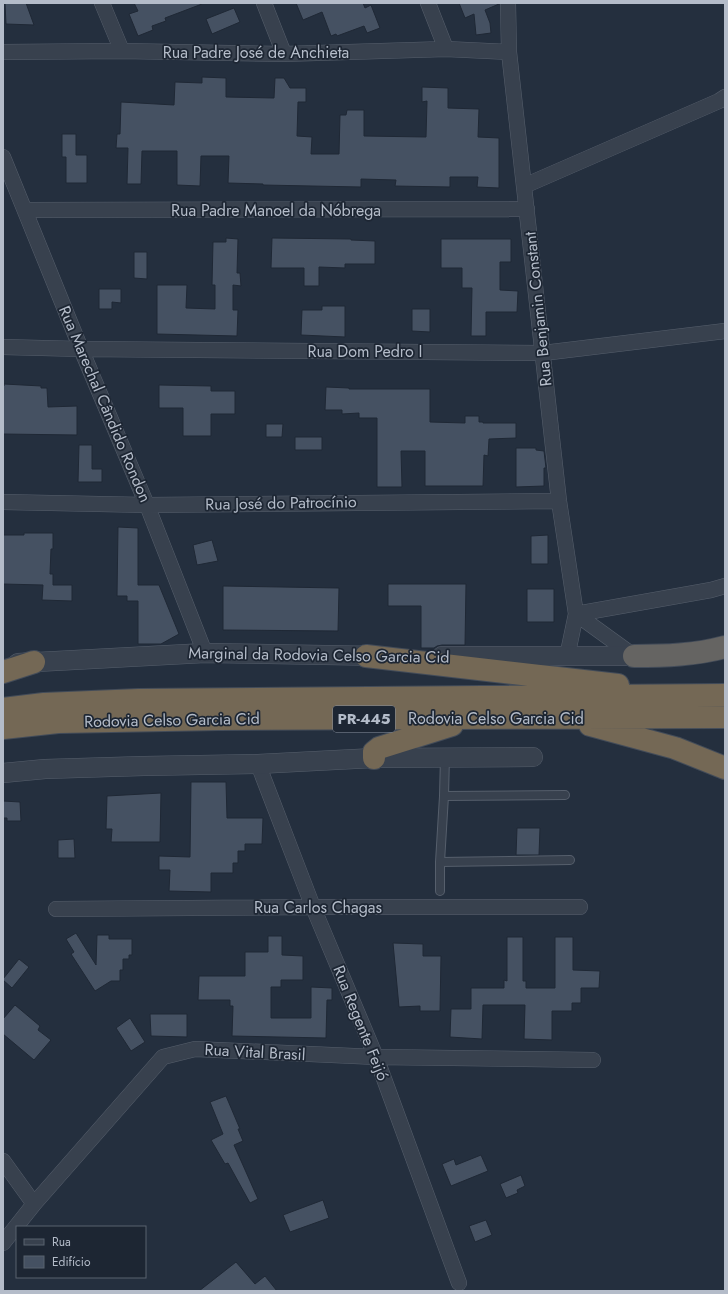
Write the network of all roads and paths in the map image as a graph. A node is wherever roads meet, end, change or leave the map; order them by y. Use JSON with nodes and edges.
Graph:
{"nodes":[{"id":1,"x":102,"y":3,"type":"edge"},
{"id":2,"x":264,"y":3,"type":"edge"},
{"id":3,"x":428,"y":3,"type":"edge"},
{"id":4,"x":508,"y":3,"type":"edge"},
{"id":5,"x":446,"y":49,"type":"junction"},
{"id":6,"x":122,"y":51,"type":"junction"},
{"id":7,"x":3,"y":52,"type":"edge"},
{"id":8,"x":509,"y":52,"type":"junction"},
{"id":9,"x":284,"y":54,"type":"junction"},
{"id":10,"x":725,"y":97,"type":"edge"},
{"id":11,"x":3,"y":157,"type":"edge"},
{"id":12,"x":524,"y":186,"type":"junction"},
{"id":13,"x":527,"y":209,"type":"junction"},
{"id":14,"x":25,"y":210,"type":"junction"},
{"id":15,"x":725,"y":331,"type":"edge"},
{"id":16,"x":3,"y":347,"type":"edge"},
{"id":17,"x":81,"y":349,"type":"junction"},
{"id":18,"x":543,"y":353,"type":"junction"},
{"id":19,"x":560,"y":501,"type":"junction"},
{"id":20,"x":3,"y":502,"type":"edge"},
{"id":21,"x":147,"y":504,"type":"junction"},
{"id":22,"x":725,"y":586,"type":"edge"},
{"id":23,"x":576,"y":614,"type":"junction"},
{"id":24,"x":725,"y":647,"type":"edge"},
{"id":25,"x":204,"y":653,"type":"junction"},
{"id":26,"x":366,"y":656,"type":"junction"},
{"id":27,"x":634,"y":656,"type":"junction"},
{"id":28,"x":567,"y":657,"type":"junction"},
{"id":29,"x":34,"y":662,"type":"junction"},
{"id":30,"x":3,"y":664,"type":"edge"},
{"id":31,"x":3,"y":672,"type":"edge"},
{"id":32,"x":719,"y":695,"type":"edge"},
{"id":33,"x":3,"y":708,"type":"edge"},
{"id":34,"x":725,"y":717,"type":"edge"},
{"id":35,"x":473,"y":718,"type":"junction"},
{"id":36,"x":562,"y":718,"type":"junction"},
{"id":37,"x":3,"y":728,"type":"edge"},
{"id":38,"x":445,"y":757,"type":"junction"},
{"id":39,"x":533,"y":757,"type":"dead end"},
{"id":40,"x":374,"y":758,"type":"junction"},
{"id":41,"x":258,"y":764,"type":"junction"},
{"id":42,"x":725,"y":768,"type":"edge"},
{"id":43,"x":3,"y":773,"type":"edge"},
{"id":44,"x":565,"y":795,"type":"dead end"},
{"id":45,"x":444,"y":796,"type":"junction"},
{"id":46,"x":570,"y":860,"type":"dead end"},
{"id":47,"x":440,"y":862,"type":"junction"},
{"id":48,"x":440,"y":891,"type":"dead end"},
{"id":49,"x":313,"y":907,"type":"junction"},
{"id":50,"x":580,"y":908,"type":"dead end"},
{"id":51,"x":56,"y":909,"type":"dead end"},
{"id":52,"x":376,"y":1057,"type":"junction"},
{"id":53,"x":593,"y":1060,"type":"dead end"},
{"id":54,"x":3,"y":1161,"type":"edge"},
{"id":55,"x":34,"y":1204,"type":"junction"},
{"id":56,"x":17,"y":1226,"type":"edge"},
{"id":57,"x":16,"y":1227,"type":"edge"},
{"id":58,"x":3,"y":1243,"type":"edge"},
{"id":59,"x":459,"y":1283,"type":"dead end"}],
"edges":[{"from":1,"to":6,"type":"street"},
{"from":2,"to":9,"type":"street"},
{"from":3,"to":5,"type":"street"},
{"from":4,"to":8,"type":"street","name":"Rua Benjamin Constant"},
{"from":5,"to":8,"type":"street","name":"Rua Padre José de Anchieta"},
{"from":5,"to":9,"type":"street","name":"Rua Padre José de Anchieta"},
{"from":6,"to":7,"type":"street","name":"Rua Padre José de Anchieta"},
{"from":6,"to":9,"type":"street","name":"Rua Padre José de Anchieta"},
{"from":8,"to":12,"type":"street","name":"Rua Benjamin Constant"},
{"from":10,"to":12,"type":"street"},
{"from":11,"to":14,"type":"street","name":"Rua Marechal Cândido Rondon"},
{"from":12,"to":13,"type":"street","name":"Rua Benjamin Constant"},
{"from":13,"to":14,"type":"street","name":"Rua Padre Manoel da Nóbrega"},
{"from":13,"to":18,"type":"street","name":"Rua Benjamin Constant"},
{"from":14,"to":17,"type":"street","name":"Rua Marechal Cândido Rondon"},
{"from":15,"to":18,"type":"street","name":"Rua Dom Pedro I"},
{"from":16,"to":17,"type":"street","name":"Rua Dom Pedro I"},
{"from":17,"to":18,"type":"street","name":"Rua Dom Pedro I"},
{"from":17,"to":21,"type":"street","name":"Rua Marechal Cândido Rondon"},
{"from":18,"to":19,"type":"street","name":"Rua Benjamin Constant"},
{"from":19,"to":21,"type":"street","name":"Rua José do Patrocínio"},
{"from":19,"to":23,"type":"street","name":"Rua Benjamin Constant"},
{"from":20,"to":21,"type":"street","name":"Rua José do Patrocínio"},
{"from":21,"to":25,"type":"street","name":"Rua Marechal Cândido Rondon"},
{"from":22,"to":23,"type":"street"},
{"from":23,"to":27,"type":"street"},
{"from":23,"to":28,"type":"street","name":"Rua Benjamin Constant"},
{"from":24,"to":27,"type":"highway"},
{"from":25,"to":26,"type":"street","name":"Marginal da Rodovia Celso Garcia Cid"},
{"from":25,"to":29,"type":"street","name":"Marginal da Rodovia Celso Garcia Cid"},
{"from":26,"to":28,"type":"street","name":"Marginal da Rodovia Celso Garcia Cid"},
{"from":26,"to":32,"type":"highway"},
{"from":27,"to":28,"type":"street","name":"Marginal da Rodovia Celso Garcia Cid"},
{"from":29,"to":30,"type":"street","name":"Marginal da Rodovia Celso Garcia Cid"},
{"from":29,"to":31,"type":"highway"},
{"from":32,"to":33,"type":"highway","name":"Rodovia Celso Garcia Cid","number":"PR-445"},
{"from":34,"to":36,"type":"highway","name":"Rodovia Celso Garcia Cid","number":"PR-445"},
{"from":35,"to":36,"type":"highway","name":"Rodovia Celso Garcia Cid","number":"PR-445"},
{"from":35,"to":37,"type":"highway","name":"Rodovia Celso Garcia Cid","number":"PR-445"},
{"from":35,"to":40,"type":"highway"},
{"from":36,"to":42,"type":"highway"},
{"from":38,"to":39,"type":"street"},
{"from":38,"to":40,"type":"street"},
{"from":38,"to":45,"type":"lane"},
{"from":40,"to":41,"type":"street"},
{"from":41,"to":43,"type":"street"},
{"from":41,"to":49,"type":"street","name":"Rua Regente Feijó"},
{"from":44,"to":45,"type":"lane"},
{"from":45,"to":47,"type":"lane"},
{"from":46,"to":47,"type":"lane"},
{"from":47,"to":48,"type":"lane"},
{"from":49,"to":50,"type":"street","name":"Rua Carlos Chagas"},
{"from":49,"to":51,"type":"street","name":"Rua Carlos Chagas"},
{"from":49,"to":52,"type":"street","name":"Rua Regente Feijó"},
{"from":52,"to":53,"type":"street","name":"Rua Vital Brasil"},
{"from":52,"to":55,"type":"street","name":"Rua Vital Brasil"},
{"from":52,"to":59,"type":"street","name":"Rua Regente Feijó"},
{"from":54,"to":55,"type":"street"},
{"from":55,"to":56,"type":"street","name":"Rua Vital Brasil"},
{"from":57,"to":58,"type":"street","name":"Rua Vital Brasil"}]}
